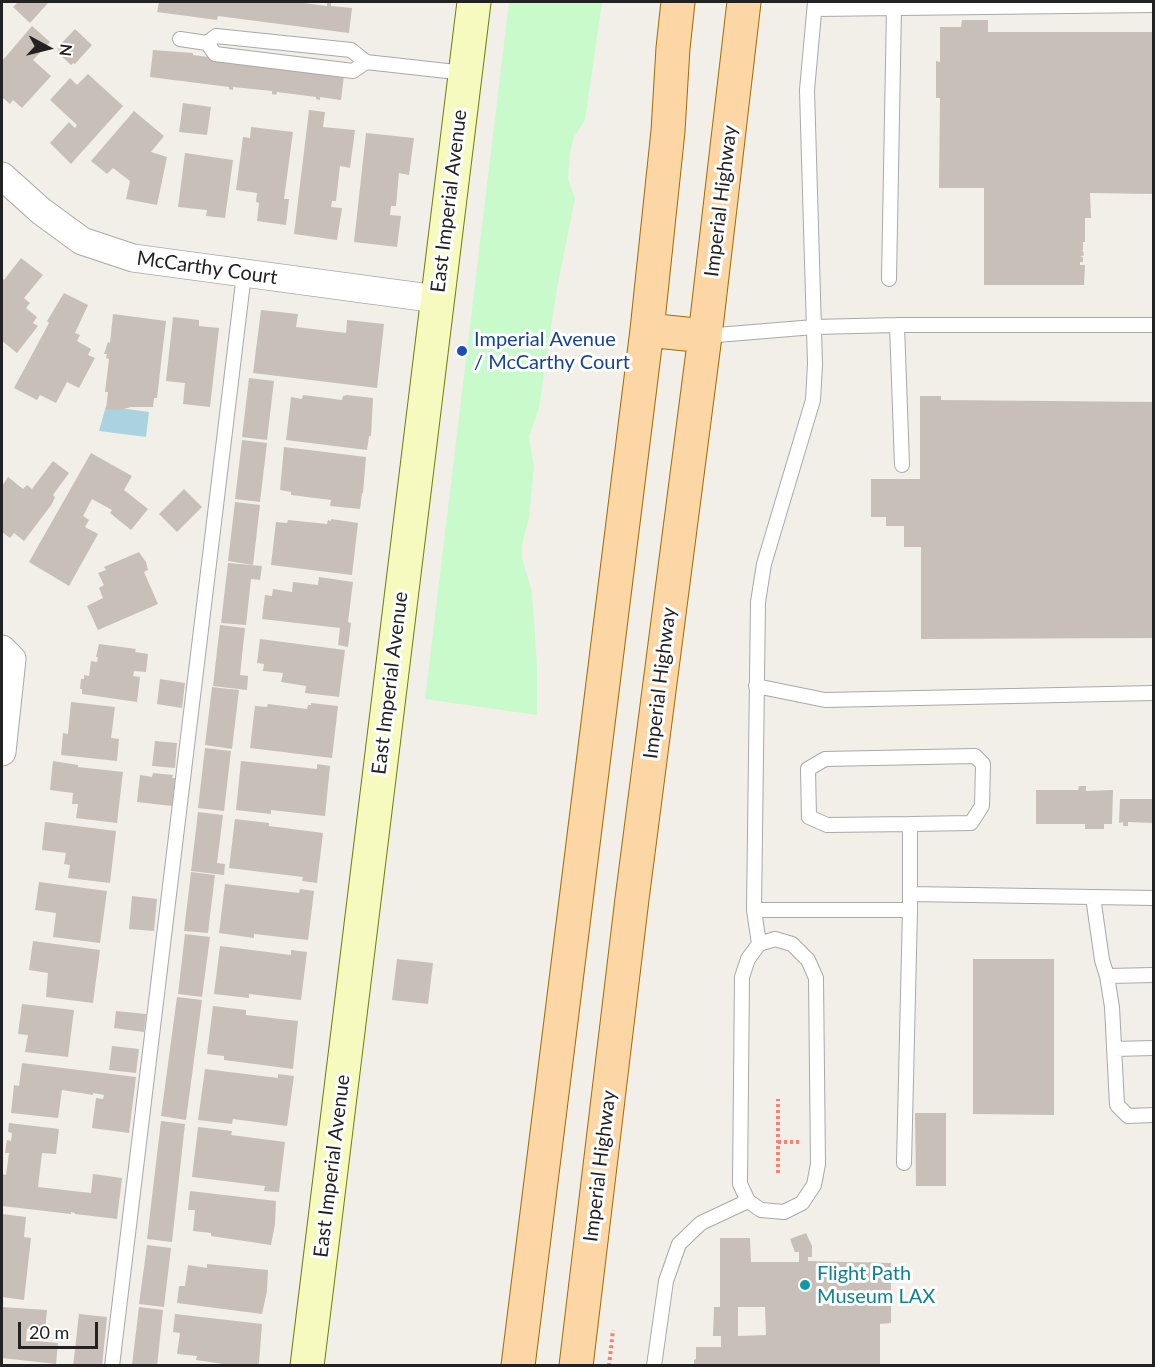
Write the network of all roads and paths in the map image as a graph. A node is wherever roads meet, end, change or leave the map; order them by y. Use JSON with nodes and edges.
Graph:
{"nodes":[{"id":1,"x":474,"y":2,"type":"edge"},
{"id":2,"x":678,"y":2,"type":"edge"},
{"id":3,"x":744,"y":2,"type":"edge"},
{"id":4,"x":815,"y":5,"type":"edge"},
{"id":5,"x":1154,"y":5,"type":"edge"},
{"id":6,"x":894,"y":8,"type":"junction"},
{"id":7,"x":180,"y":39,"type":"dead end"},
{"id":8,"x":207,"y":43,"type":"junction"},
{"id":9,"x":366,"y":62,"type":"junction"},
{"id":10,"x":465,"y":73,"type":"junction"},
{"id":11,"x":2,"y":176,"type":"edge"},
{"id":12,"x":244,"y":274,"type":"junction"},
{"id":13,"x":889,"y":279,"type":"dead end"},
{"id":14,"x":437,"y":299,"type":"junction"},
{"id":15,"x":897,"y":325,"type":"junction"},
{"id":16,"x":1154,"y":325,"type":"edge"},
{"id":17,"x":814,"y":327,"type":"junction"},
{"id":18,"x":647,"y":330,"type":"junction"},
{"id":19,"x":705,"y":336,"type":"junction"},
{"id":20,"x":902,"y":465,"type":"dead end"},
{"id":21,"x":7,"y":654,"type":"edge"},
{"id":22,"x":756,"y":686,"type":"junction"},
{"id":23,"x":1154,"y":693,"type":"edge"},
{"id":24,"x":2,"y":752,"type":"edge"},
{"id":25,"x":910,"y":824,"type":"junction"},
{"id":26,"x":910,"y":894,"type":"junction"},
{"id":27,"x":1093,"y":897,"type":"junction"},
{"id":28,"x":1154,"y":898,"type":"edge"},
{"id":29,"x":754,"y":910,"type":"junction"},
{"id":30,"x":910,"y":910,"type":"junction"},
{"id":31,"x":759,"y":944,"type":"junction"},
{"id":32,"x":1154,"y":975,"type":"edge"},
{"id":33,"x":1107,"y":976,"type":"junction"},
{"id":34,"x":1154,"y":1048,"type":"edge"},
{"id":35,"x":1114,"y":1049,"type":"junction"},
{"id":36,"x":778,"y":1099,"type":"dead end"},
{"id":37,"x":1154,"y":1115,"type":"edge"},
{"id":38,"x":778,"y":1142,"type":"junction"},
{"id":39,"x":807,"y":1142,"type":"dead end"},
{"id":40,"x":904,"y":1163,"type":"dead end"},
{"id":41,"x":778,"y":1173,"type":"dead end"},
{"id":42,"x":748,"y":1201,"type":"junction"},
{"id":43,"x":112,"y":1365,"type":"edge"},
{"id":44,"x":308,"y":1365,"type":"edge"},
{"id":45,"x":518,"y":1365,"type":"edge"},
{"id":46,"x":576,"y":1365,"type":"edge"},
{"id":47,"x":654,"y":1365,"type":"edge"}],
"edges":[{"from":1,"to":10,"type":"street","name":"East Imperial Avenue"},
{"from":2,"to":18,"type":"main road"},
{"from":3,"to":19,"type":"main road","name":"Imperial Highway"},
{"from":4,"to":6,"type":"lane"},
{"from":4,"to":17,"type":"lane"},
{"from":5,"to":6,"type":"lane"},
{"from":6,"to":13,"type":"lane"},
{"from":7,"to":8,"type":"lane"},
{"from":8,"to":9,"type":"lane"},
{"from":8,"to":9,"type":"lane"},
{"from":9,"to":10,"type":"lane"},
{"from":10,"to":14,"type":"street","name":"East Imperial Avenue"},
{"from":11,"to":12,"type":"street","name":"McCarthy Court"},
{"from":12,"to":14,"type":"street","name":"McCarthy Court"},
{"from":12,"to":43,"type":"lane"},
{"from":14,"to":44,"type":"street","name":"East Imperial Avenue"},
{"from":15,"to":16,"type":"lane"},
{"from":15,"to":17,"type":"lane"},
{"from":15,"to":20,"type":"lane"},
{"from":17,"to":19,"type":"lane"},
{"from":17,"to":22,"type":"lane"},
{"from":18,"to":19,"type":"main road"},
{"from":18,"to":45,"type":"main road"},
{"from":19,"to":46,"type":"main road","name":"Imperial Highway"},
{"from":21,"to":24,"type":"street"},
{"from":22,"to":23,"type":"lane"},
{"from":22,"to":29,"type":"lane"},
{"from":25,"to":25,"type":"lane"},
{"from":25,"to":26,"type":"lane"},
{"from":26,"to":27,"type":"lane"},
{"from":26,"to":30,"type":"lane"},
{"from":27,"to":28,"type":"lane"},
{"from":27,"to":33,"type":"lane"},
{"from":29,"to":30,"type":"lane"},
{"from":29,"to":31,"type":"lane"},
{"from":30,"to":40,"type":"lane"},
{"from":31,"to":42,"type":"lane"},
{"from":31,"to":42,"type":"lane"},
{"from":32,"to":33,"type":"lane"},
{"from":33,"to":35,"type":"lane"},
{"from":34,"to":35,"type":"lane"},
{"from":35,"to":37,"type":"lane"},
{"from":36,"to":38,"type":"path"},
{"from":38,"to":39,"type":"path"},
{"from":38,"to":41,"type":"path"},
{"from":42,"to":47,"type":"lane"}]}
